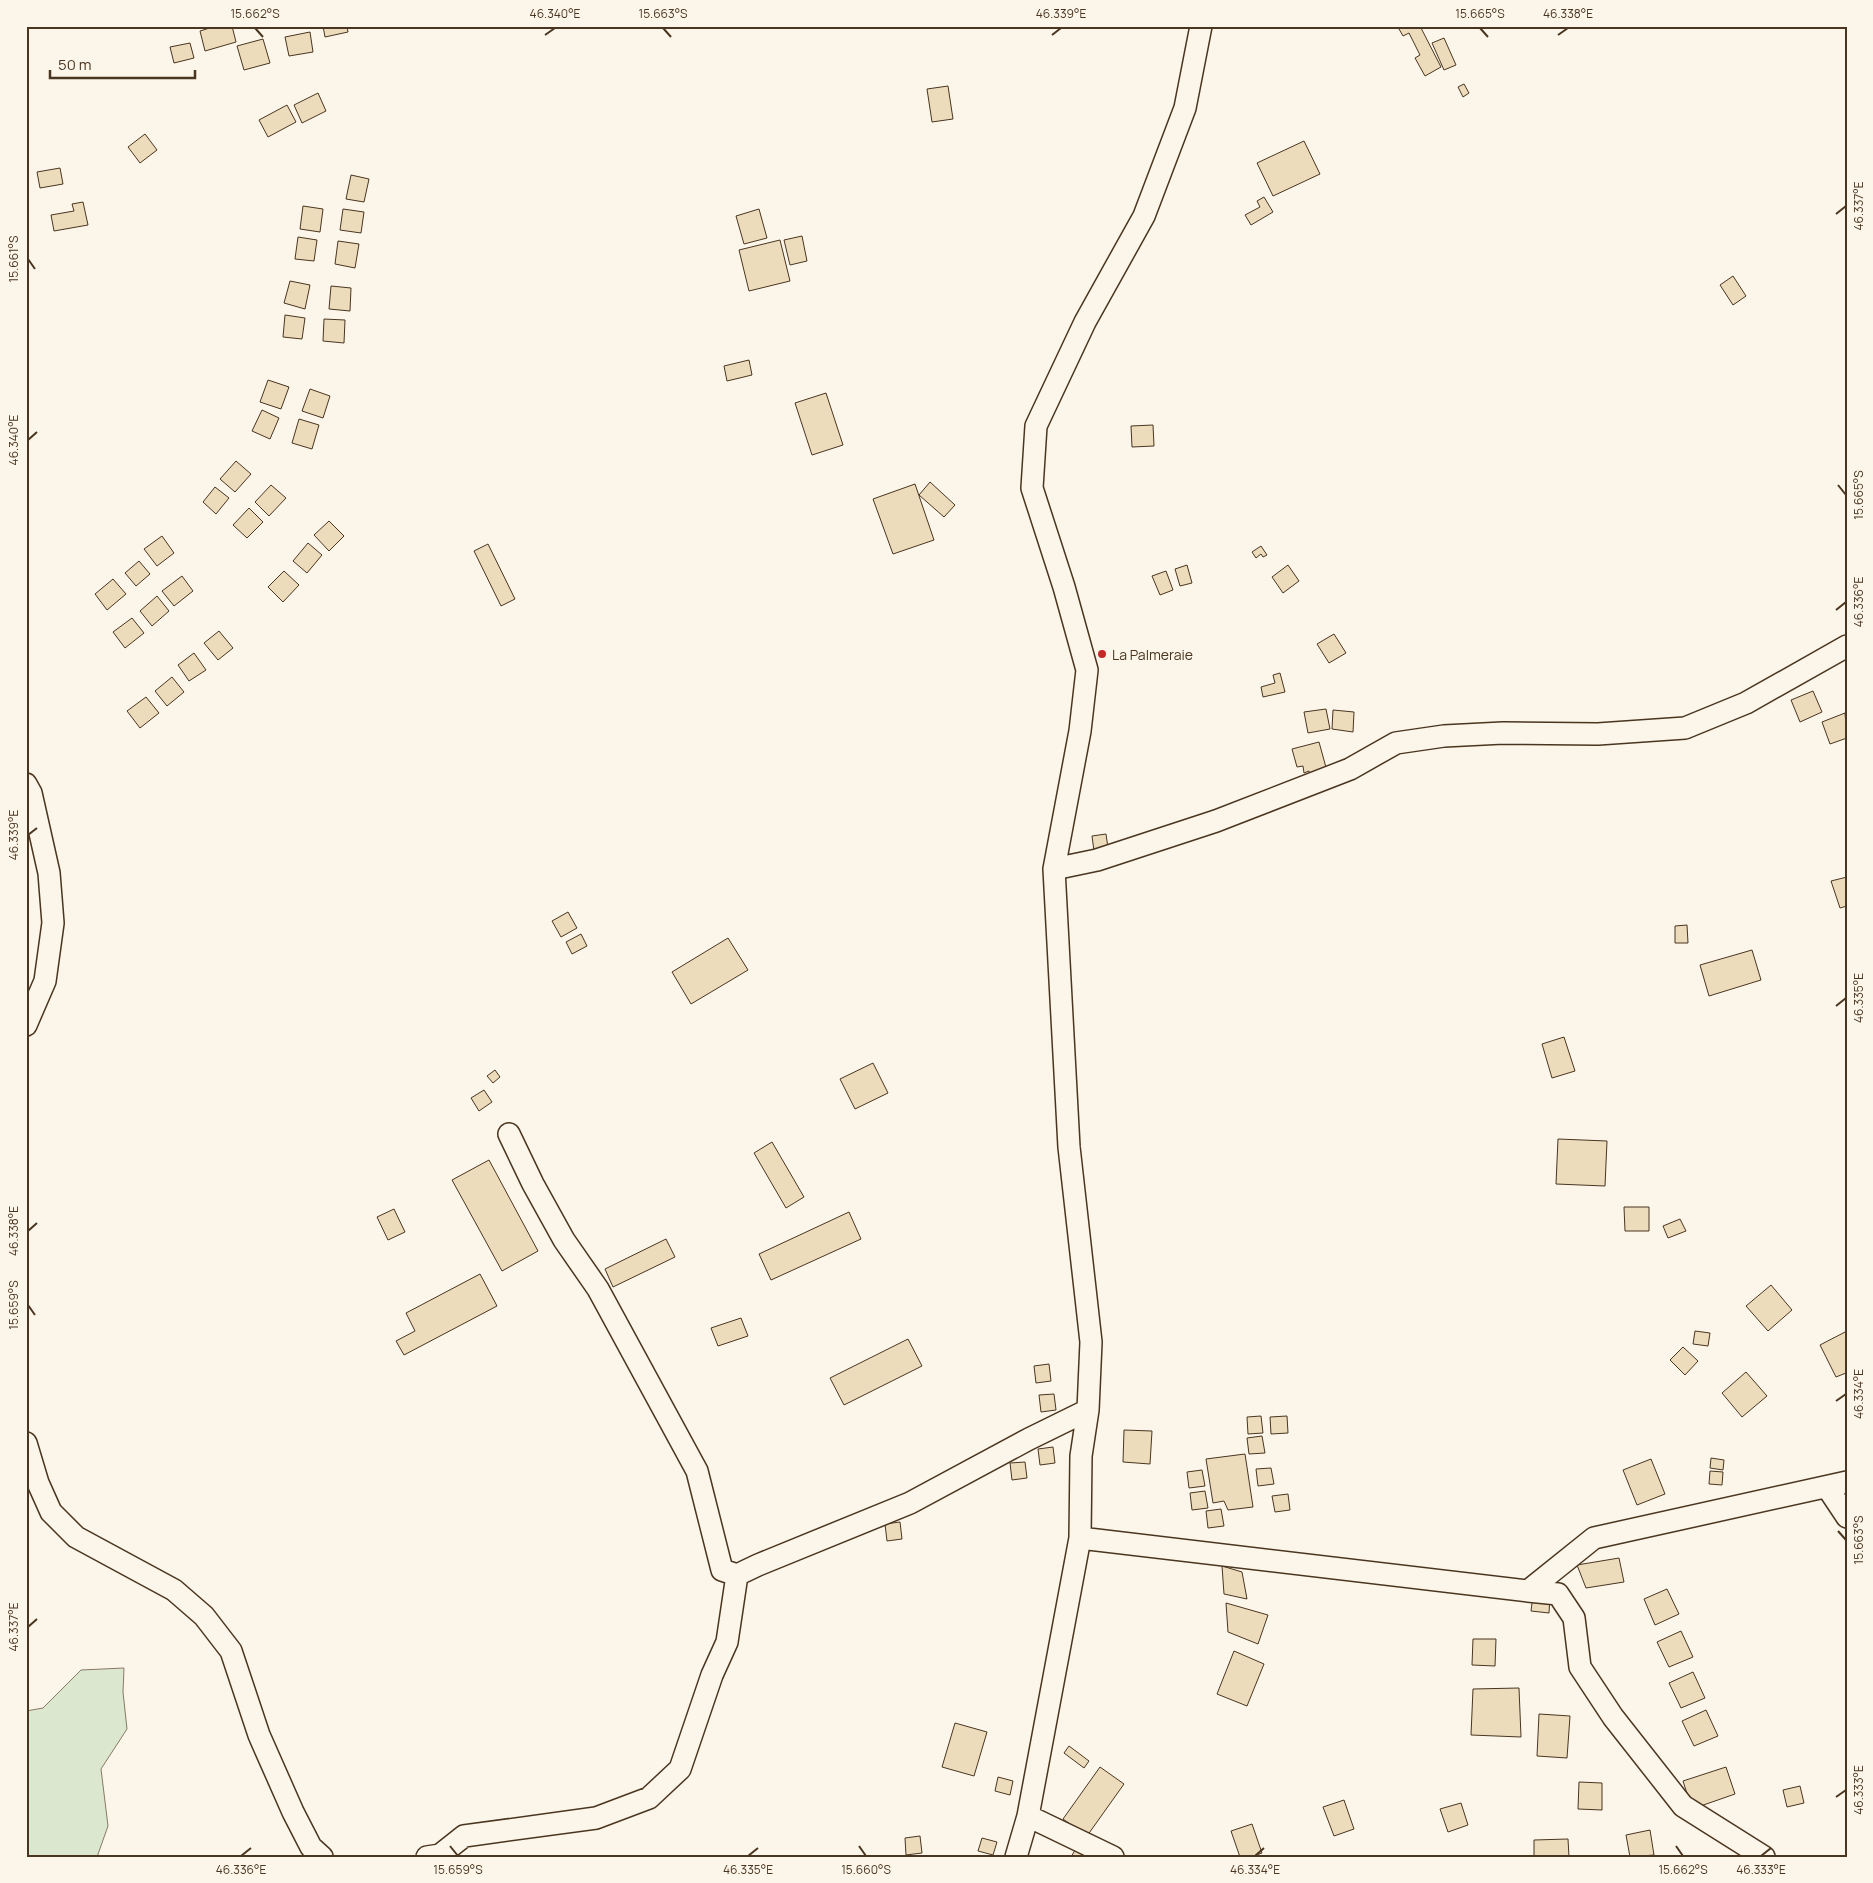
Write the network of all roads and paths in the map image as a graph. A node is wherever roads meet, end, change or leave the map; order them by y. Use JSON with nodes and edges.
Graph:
{"nodes":[{"id":1,"x":1201,"y":26,"type":"edge"},
{"id":2,"x":1847,"y":646,"type":"edge"},
{"id":3,"x":26,"y":784,"type":"edge"},
{"id":4,"x":1054,"y":869,"type":"junction"},
{"id":5,"x":26,"y":1025,"type":"edge"},
{"id":6,"x":509,"y":1134,"type":"dead end"},
{"id":7,"x":1088,"y":1410,"type":"junction"},
{"id":8,"x":26,"y":1443,"type":"edge"},
{"id":9,"x":1837,"y":1485,"type":"edge"},
{"id":10,"x":1847,"y":1517,"type":"edge"},
{"id":11,"x":1080,"y":1538,"type":"junction"},
{"id":12,"x":737,"y":1575,"type":"junction"},
{"id":13,"x":1528,"y":1591,"type":"junction"},
{"id":14,"x":1028,"y":1816,"type":"junction"},
{"id":15,"x":322,"y":1857,"type":"edge"},
{"id":16,"x":428,"y":1857,"type":"edge"},
{"id":17,"x":1016,"y":1857,"type":"edge"},
{"id":18,"x":1113,"y":1857,"type":"edge"},
{"id":19,"x":1764,"y":1857,"type":"edge"}],
"edges":[{"from":1,"to":4,"type":"street"},
{"from":2,"to":4,"type":"street"},
{"from":3,"to":5,"type":"street"},
{"from":4,"to":7,"type":"street"},
{"from":6,"to":12,"type":"street"},
{"from":7,"to":11,"type":"street"},
{"from":7,"to":12,"type":"street"},
{"from":8,"to":15,"type":"street"},
{"from":9,"to":10,"type":"street"},
{"from":9,"to":13,"type":"street"},
{"from":11,"to":13,"type":"street"},
{"from":11,"to":14,"type":"street"},
{"from":12,"to":16,"type":"street"},
{"from":13,"to":19,"type":"street"},
{"from":14,"to":17,"type":"street"},
{"from":14,"to":18,"type":"street"}]}
